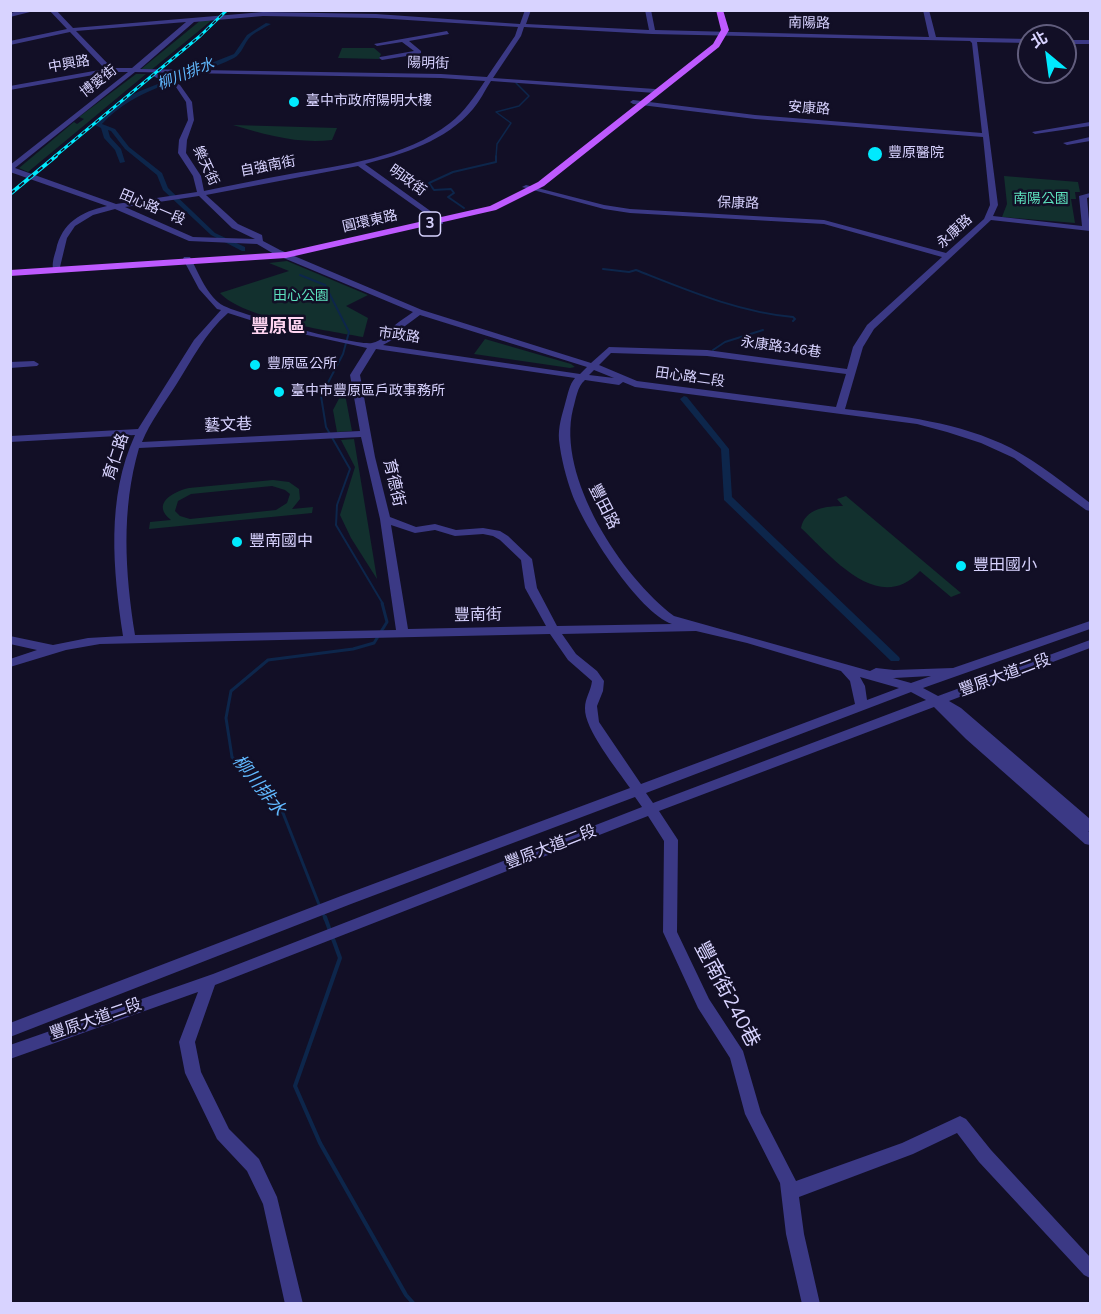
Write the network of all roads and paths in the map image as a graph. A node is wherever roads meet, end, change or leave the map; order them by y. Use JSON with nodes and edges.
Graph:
{"nodes":[{"id":1,"x":35,"y":10,"type":"edge"},
{"id":2,"x":52,"y":10,"type":"edge"},
{"id":3,"x":197,"y":10,"type":"edge"},
{"id":4,"x":528,"y":10,"type":"edge"},
{"id":5,"x":648,"y":10,"type":"edge"},
{"id":6,"x":713,"y":10,"type":"edge"},
{"id":7,"x":719,"y":10,"type":"edge"},
{"id":8,"x":926,"y":10,"type":"edge"},
{"id":9,"x":315,"y":13,"type":"edge"},
{"id":10,"x":378,"y":13,"type":"edge"},
{"id":11,"x":10,"y":15,"type":"edge"},
{"id":12,"x":193,"y":19,"type":"junction"},
{"id":13,"x":523,"y":26,"type":"junction"},
{"id":14,"x":71,"y":30,"type":"junction"},
{"id":15,"x":652,"y":32,"type":"junction"},
{"id":16,"x":447,"y":33,"type":"dead end"},
{"id":17,"x":720,"y":34,"type":"junction"},
{"id":18,"x":933,"y":39,"type":"junction"},
{"id":19,"x":972,"y":40,"type":"junction"},
{"id":20,"x":1017,"y":41,"type":"edge"},
{"id":21,"x":407,"y":42,"type":"junction"},
{"id":22,"x":10,"y":43,"type":"edge"},
{"id":23,"x":380,"y":47,"type":"dead end"},
{"id":24,"x":382,"y":58,"type":"dead end"},
{"id":25,"x":110,"y":70,"type":"junction"},
{"id":26,"x":132,"y":72,"type":"junction"},
{"id":27,"x":151,"y":73,"type":"junction"},
{"id":28,"x":489,"y":79,"type":"junction"},
{"id":29,"x":10,"y":88,"type":"edge"},
{"id":30,"x":652,"y":90,"type":"junction"},
{"id":31,"x":636,"y":103,"type":"junction"},
{"id":32,"x":1090,"y":123,"type":"edge"},
{"id":33,"x":1035,"y":132,"type":"dead end"},
{"id":34,"x":985,"y":135,"type":"junction"},
{"id":35,"x":1090,"y":139,"type":"edge"},
{"id":36,"x":1067,"y":142,"type":"dead end"},
{"id":37,"x":359,"y":163,"type":"junction"},
{"id":38,"x":10,"y":169,"type":"edge"},
{"id":39,"x":529,"y":188,"type":"junction"},
{"id":40,"x":201,"y":194,"type":"junction"},
{"id":41,"x":1090,"y":195,"type":"edge"},
{"id":42,"x":117,"y":208,"type":"junction"},
{"id":43,"x":989,"y":217,"type":"junction"},
{"id":44,"x":438,"y":220,"type":"junction"},
{"id":45,"x":1088,"y":229,"type":"edge"},
{"id":46,"x":260,"y":242,"type":"junction"},
{"id":47,"x":281,"y":254,"type":"junction"},
{"id":48,"x":949,"y":256,"type":"junction"},
{"id":49,"x":187,"y":261,"type":"junction"},
{"id":50,"x":56,"y":267,"type":"junction"},
{"id":51,"x":11,"y":272,"type":"edge"},
{"id":52,"x":226,"y":310,"type":"junction"},
{"id":53,"x":418,"y":312,"type":"junction"},
{"id":54,"x":374,"y":346,"type":"junction"},
{"id":55,"x":34,"y":364,"type":"dead end"},
{"id":56,"x":10,"y":365,"type":"edge"},
{"id":57,"x":592,"y":366,"type":"junction"},
{"id":58,"x":852,"y":372,"type":"junction"},
{"id":59,"x":581,"y":377,"type":"junction"},
{"id":60,"x":635,"y":384,"type":"junction"},
{"id":61,"x":840,"y":410,"type":"junction"},
{"id":62,"x":142,"y":432,"type":"junction"},
{"id":63,"x":366,"y":434,"type":"junction"},
{"id":64,"x":10,"y":439,"type":"edge"},
{"id":65,"x":136,"y":445,"type":"junction"},
{"id":66,"x":1090,"y":507,"type":"edge"},
{"id":67,"x":385,"y":519,"type":"junction"},
{"id":68,"x":1090,"y":625,"type":"edge"},
{"id":69,"x":696,"y":627,"type":"junction"},
{"id":70,"x":554,"y":631,"type":"junction"},
{"id":71,"x":403,"y":634,"type":"junction"},
{"id":72,"x":10,"y":640,"type":"edge"},
{"id":73,"x":130,"y":640,"type":"junction"},
{"id":74,"x":1090,"y":644,"type":"edge"},
{"id":75,"x":52,"y":649,"type":"junction"},
{"id":76,"x":10,"y":663,"type":"edge"},
{"id":77,"x":843,"y":667,"type":"junction"},
{"id":78,"x":959,"y":670,"type":"junction"},
{"id":79,"x":913,"y":688,"type":"junction"},
{"id":80,"x":936,"y":701,"type":"junction"},
{"id":81,"x":861,"y":707,"type":"junction"},
{"id":82,"x":639,"y":791,"type":"junction"},
{"id":83,"x":651,"y":810,"type":"junction"},
{"id":84,"x":1090,"y":826,"type":"edge"},
{"id":85,"x":1090,"y":840,"type":"edge"},
{"id":86,"x":209,"y":981,"type":"junction"},
{"id":87,"x":10,"y":1030,"type":"edge"},
{"id":88,"x":10,"y":1052,"type":"edge"},
{"id":89,"x":789,"y":1192,"type":"junction"},
{"id":90,"x":1090,"y":1269,"type":"edge"},
{"id":91,"x":294,"y":1304,"type":"edge"},
{"id":92,"x":811,"y":1304,"type":"edge"}],
"edges":[{"from":1,"to":11,"type":"street"},
{"from":2,"to":14,"type":"street"},
{"from":3,"to":12,"type":"street","name":"博愛街"},
{"from":4,"to":13,"type":"street","name":"自強南街"},
{"from":5,"to":15,"type":"street"},
{"from":6,"to":17,"type":"main road"},
{"from":7,"to":17,"type":"main road"},
{"from":8,"to":18,"type":"street"},
{"from":9,"to":10,"type":"street","name":"南陽路"},
{"from":9,"to":12,"type":"street","name":"南陽路"},
{"from":10,"to":13,"type":"street","name":"南陽路"},
{"from":12,"to":14,"type":"street","name":"南陽路"},
{"from":12,"to":26,"type":"street","name":"博愛街"},
{"from":13,"to":15,"type":"street","name":"南陽路"},
{"from":13,"to":28,"type":"street","name":"自強南街"},
{"from":14,"to":22,"type":"street","name":"南陽路"},
{"from":14,"to":25,"type":"street"},
{"from":15,"to":17,"type":"street","name":"南陽路"},
{"from":16,"to":21,"type":"street"},
{"from":17,"to":18,"type":"street","name":"南陽路"},
{"from":17,"to":30,"type":"main road","name":"圓環東路","number":"3"},
{"from":18,"to":19,"type":"street","name":"南陽路"},
{"from":19,"to":20,"type":"street","name":"南陽路"},
{"from":19,"to":34,"type":"street","name":"永康路"},
{"from":21,"to":23,"type":"street"},
{"from":21,"to":24,"type":"street"},
{"from":25,"to":26,"type":"street","name":"中興路"},
{"from":25,"to":29,"type":"street","name":"中興路"},
{"from":26,"to":27,"type":"street"},
{"from":26,"to":38,"type":"street","name":"博愛街"},
{"from":27,"to":28,"type":"street","name":"陽明街"},
{"from":27,"to":40,"type":"street","name":"樂天街"},
{"from":28,"to":30,"type":"street","name":"陽明街"},
{"from":28,"to":37,"type":"street","name":"自強南街"},
{"from":30,"to":31,"type":"main road","name":"圓環東路","number":"3"},
{"from":31,"to":34,"type":"street","name":"安康路"},
{"from":31,"to":39,"type":"main road","name":"圓環東路","number":"3"},
{"from":32,"to":33,"type":"street"},
{"from":34,"to":43,"type":"street","name":"永康路"},
{"from":35,"to":36,"type":"street"},
{"from":37,"to":40,"type":"street","name":"自強南街"},
{"from":37,"to":44,"type":"street","name":"明政街"},
{"from":38,"to":42,"type":"street","name":"田心路一段"},
{"from":39,"to":44,"type":"main road","name":"圓環東路","number":"3"},
{"from":39,"to":48,"type":"street","name":"保康路"},
{"from":40,"to":42,"type":"street","name":"自強南街"},
{"from":40,"to":46,"type":"street","name":"樂天街"},
{"from":41,"to":45,"type":"street"},
{"from":42,"to":46,"type":"street","name":"田心路一段"},
{"from":42,"to":50,"type":"street","name":"自強南街"},
{"from":43,"to":45,"type":"street"},
{"from":43,"to":48,"type":"street","name":"永康路"},
{"from":44,"to":47,"type":"main road","name":"圓環東路","number":"3"},
{"from":46,"to":47,"type":"street","name":"田心路一段"},
{"from":47,"to":49,"type":"main road","name":"圓環東路","number":"3"},
{"from":47,"to":53,"type":"street","name":"田心路二段"},
{"from":48,"to":58,"type":"street","name":"永康路"},
{"from":49,"to":50,"type":"main road","name":"圓環東路","number":"3"},
{"from":49,"to":51,"type":"main road","name":"圓環東路","number":"3"},
{"from":49,"to":52,"type":"street","name":"市政路"},
{"from":50,"to":51,"type":"main road","name":"圓環東路","number":"3"},
{"from":52,"to":54,"type":"street","name":"市政路"},
{"from":52,"to":62,"type":"street","name":"育仁路"},
{"from":53,"to":54,"type":"street","name":"育德街"},
{"from":53,"to":57,"type":"street","name":"田心路二段"},
{"from":54,"to":59,"type":"street","name":"市政路"},
{"from":54,"to":63,"type":"street","name":"育德街"},
{"from":55,"to":56,"type":"street"},
{"from":57,"to":58,"type":"street","name":"永康路346巷"},
{"from":57,"to":59,"type":"street","name":"豐田路"},
{"from":57,"to":60,"type":"street","name":"田心路二段"},
{"from":58,"to":61,"type":"street","name":"永康路"},
{"from":59,"to":60,"type":"street","name":"市政路"},
{"from":59,"to":69,"type":"street","name":"豐田路"},
{"from":60,"to":61,"type":"street","name":"田心路二段"},
{"from":61,"to":66,"type":"street","name":"田心路二段"},
{"from":62,"to":64,"type":"street"},
{"from":62,"to":65,"type":"street","name":"育仁路"},
{"from":63,"to":65,"type":"street","name":"藝文巷"},
{"from":63,"to":67,"type":"street","name":"育德街"},
{"from":65,"to":73,"type":"street","name":"育仁路"},
{"from":67,"to":70,"type":"street","name":"豐南街240巷"},
{"from":67,"to":71,"type":"street","name":"育德街"},
{"from":68,"to":78,"type":"street","name":"豐原大道二段"},
{"from":69,"to":70,"type":"street","name":"豐南街"},
{"from":69,"to":77,"type":"street","name":"豐南街"},
{"from":70,"to":71,"type":"street","name":"豐南街"},
{"from":70,"to":82,"type":"street","name":"豐南街240巷"},
{"from":71,"to":73,"type":"street","name":"豐南街"},
{"from":72,"to":75,"type":"street"},
{"from":73,"to":75,"type":"street","name":"豐南街"},
{"from":74,"to":80,"type":"street","name":"豐原大道二段"},
{"from":75,"to":76,"type":"street","name":"豐南街"},
{"from":77,"to":78,"type":"street"},
{"from":77,"to":79,"type":"street","name":"豐南街"},
{"from":77,"to":81,"type":"street"},
{"from":78,"to":79,"type":"street","name":"豐原大道二段"},
{"from":79,"to":80,"type":"street","name":"豐南街"},
{"from":79,"to":81,"type":"street","name":"豐原大道二段"},
{"from":80,"to":83,"type":"street","name":"豐原大道二段"},
{"from":80,"to":84,"type":"street","name":"豐南街"},
{"from":80,"to":85,"type":"street"},
{"from":81,"to":82,"type":"street","name":"豐原大道二段"},
{"from":82,"to":83,"type":"street","name":"豐南街240巷"},
{"from":82,"to":87,"type":"street","name":"豐原大道二段"},
{"from":83,"to":86,"type":"street","name":"豐原大道二段"},
{"from":83,"to":89,"type":"street","name":"豐南街240巷"},
{"from":86,"to":88,"type":"street","name":"豐原大道二段"},
{"from":86,"to":91,"type":"street"},
{"from":89,"to":90,"type":"street"},
{"from":89,"to":92,"type":"street","name":"豐南街240巷"}]}
